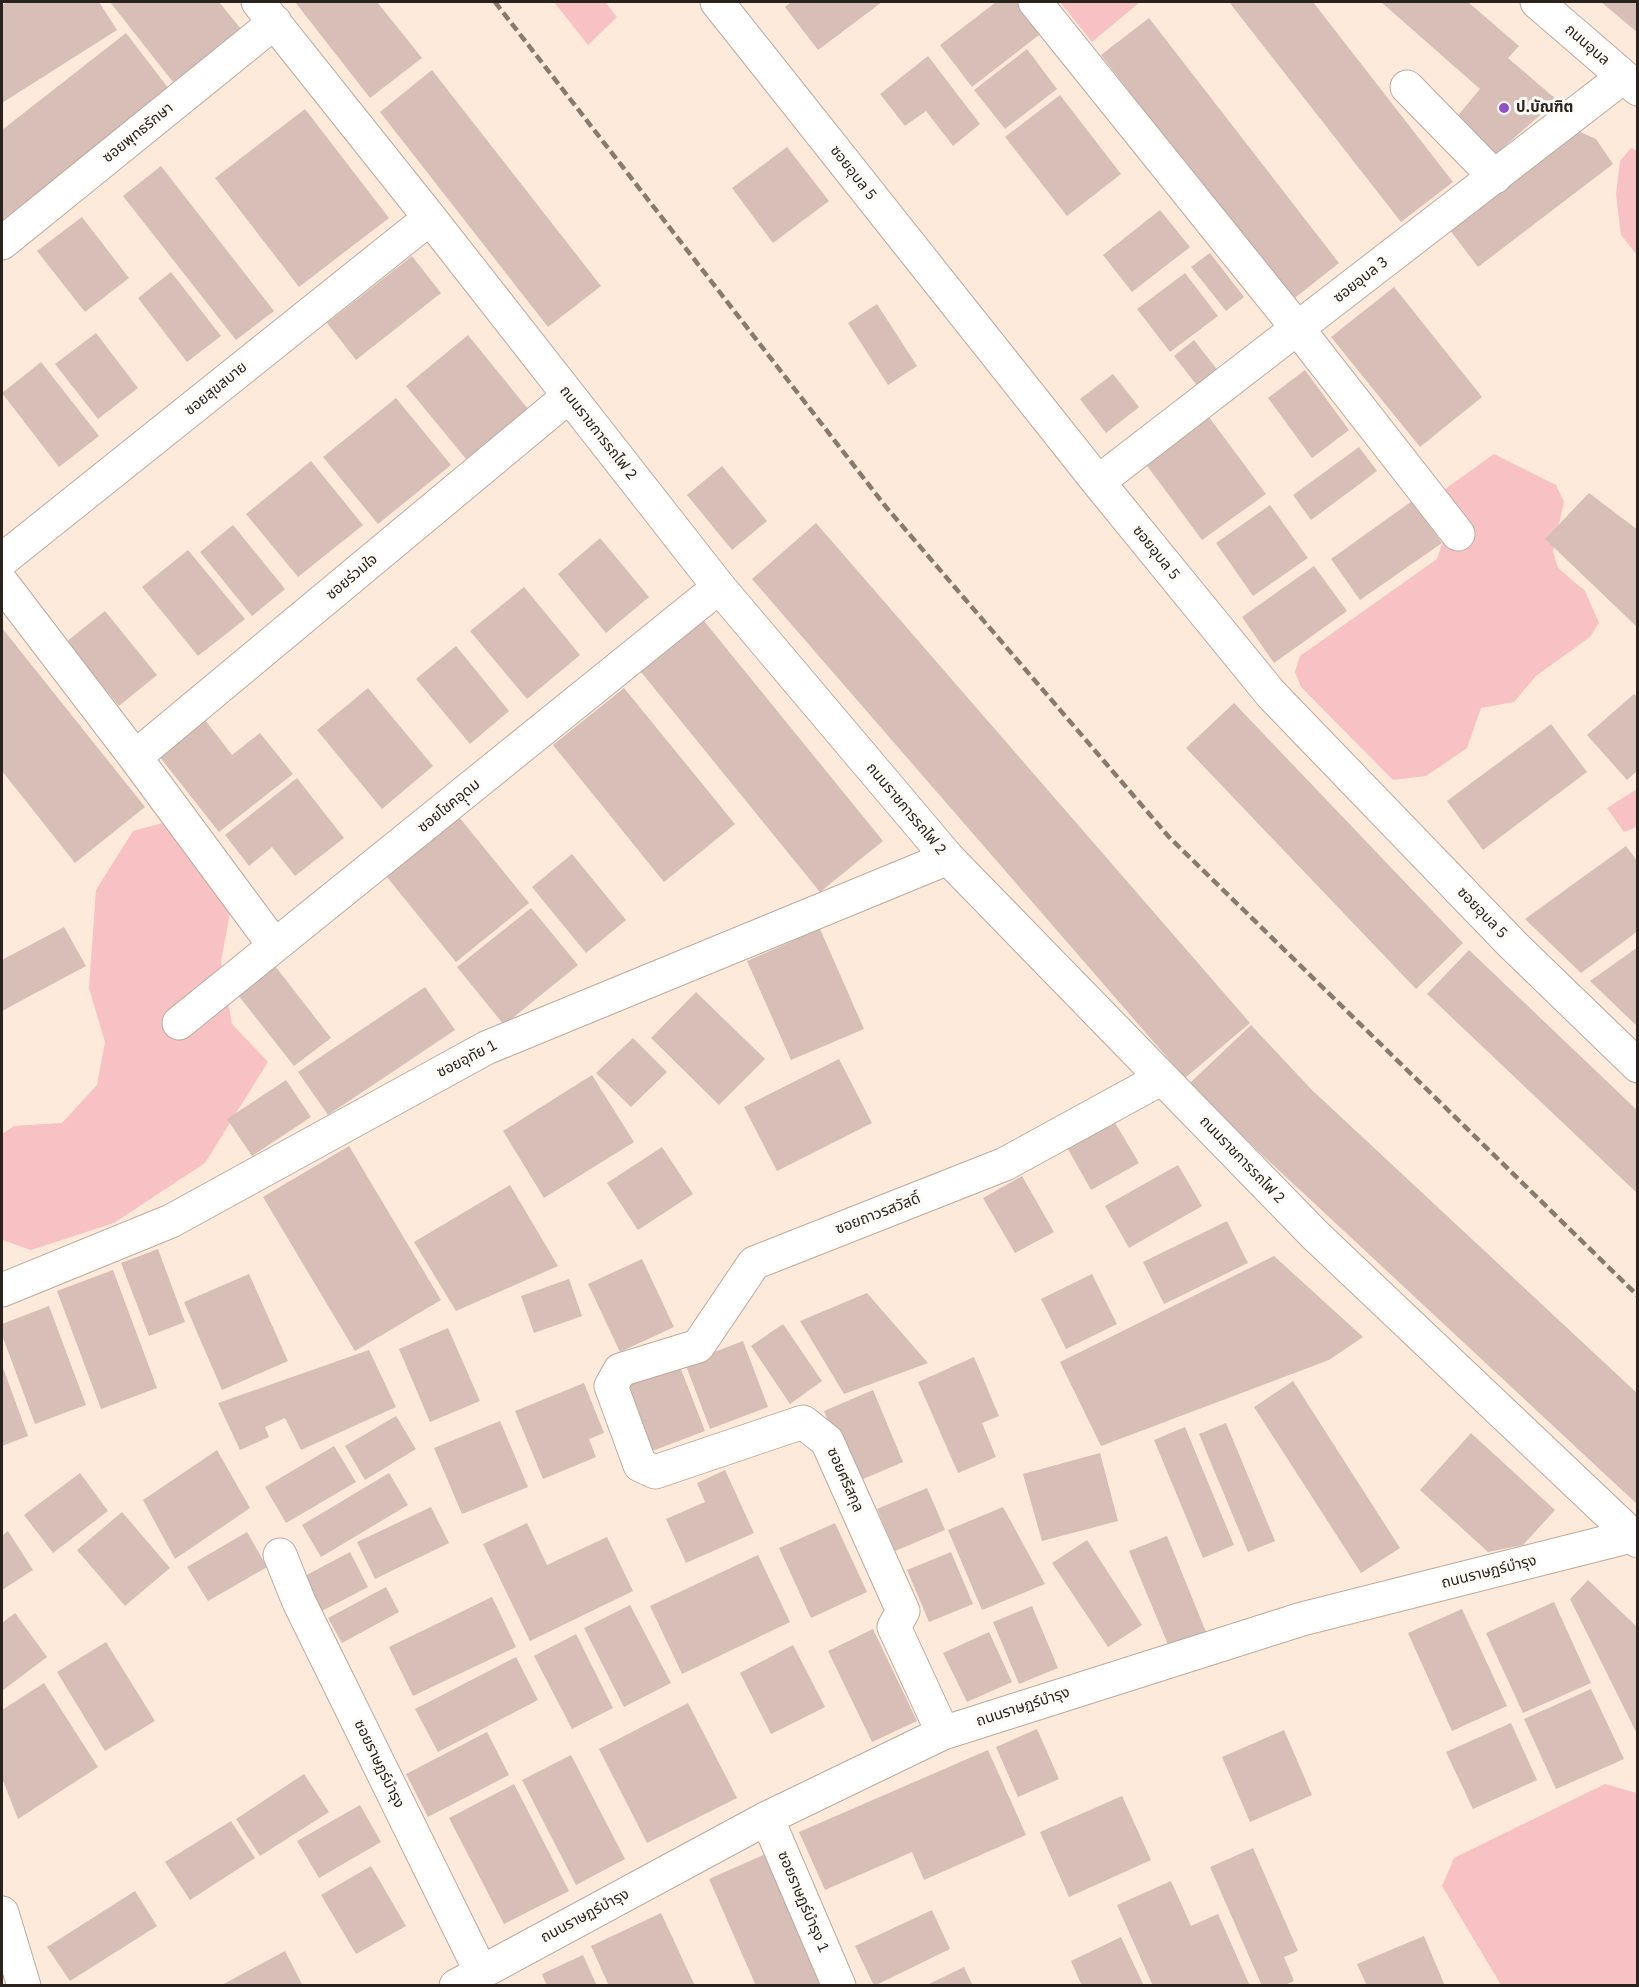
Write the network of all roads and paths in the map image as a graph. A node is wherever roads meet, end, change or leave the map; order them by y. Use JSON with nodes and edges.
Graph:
{"nodes":[{"id":1,"x":717,"y":2,"type":"edge"},
{"id":2,"x":1035,"y":2,"type":"edge"},
{"id":3,"x":1537,"y":2,"type":"edge"},
{"id":4,"x":266,"y":12,"type":"edge"},
{"id":5,"x":1630,"y":83,"type":"edge"},
{"id":6,"x":1407,"y":87,"type":"dead end"},
{"id":7,"x":1495,"y":177,"type":"junction"},
{"id":8,"x":430,"y":218,"type":"junction"},
{"id":9,"x":2,"y":243,"type":"edge"},
{"id":10,"x":1298,"y":330,"type":"junction"},
{"id":11,"x":569,"y":396,"type":"junction"},
{"id":12,"x":1098,"y":482,"type":"junction"},
{"id":13,"x":1458,"y":534,"type":"dead end"},
{"id":14,"x":2,"y":560,"type":"edge"},
{"id":15,"x":2,"y":583,"type":"edge"},
{"id":16,"x":719,"y":587,"type":"junction"},
{"id":17,"x":135,"y":757,"type":"junction"},
{"id":18,"x":948,"y":858,"type":"junction"},
{"id":19,"x":274,"y":945,"type":"junction"},
{"id":20,"x":179,"y":1023,"type":"dead end"},
{"id":21,"x":1638,"y":1066,"type":"edge"},
{"id":22,"x":1162,"y":1078,"type":"junction"},
{"id":23,"x":2,"y":1290,"type":"edge"},
{"id":24,"x":620,"y":1370,"type":"joint"},
{"id":25,"x":1634,"y":1538,"type":"edge"},
{"id":26,"x":280,"y":1556,"type":"dead end"},
{"id":27,"x":943,"y":1732,"type":"junction"},
{"id":28,"x":766,"y":1818,"type":"junction"},
{"id":29,"x":2,"y":1913,"type":"edge"},
{"id":30,"x":13,"y":1968,"type":"edge"},
{"id":31,"x":468,"y":1979,"type":"edge"},
{"id":32,"x":839,"y":1986,"type":"edge"}],
"edges":[{"from":1,"to":12,"type":"street","name":"ซอยอุบล 5"},
{"from":2,"to":10,"type":"street"},
{"from":3,"to":5,"type":"street","name":"ถนนอุบล"},
{"from":4,"to":8,"type":"street","name":"ถนนราชการรถไฟ 2"},
{"from":4,"to":9,"type":"street","name":"ซอยพุทธรักษา"},
{"from":5,"to":7,"type":"street","name":"ซอยอุบล 3"},
{"from":6,"to":7,"type":"street"},
{"from":7,"to":10,"type":"street","name":"ซอยอุบล 3"},
{"from":8,"to":11,"type":"street","name":"ถนนราชการรถไฟ 2"},
{"from":8,"to":14,"type":"street","name":"ซอยสุขสบาย"},
{"from":10,"to":12,"type":"street","name":"ซอยอุบล 3"},
{"from":10,"to":13,"type":"street"},
{"from":11,"to":16,"type":"street","name":"ถนนราชการรถไฟ 2"},
{"from":11,"to":17,"type":"street","name":"ซอยร่วมใจ"},
{"from":12,"to":21,"type":"street","name":"ซอยอุบล 5"},
{"from":15,"to":17,"type":"street"},
{"from":16,"to":18,"type":"street","name":"ถนนราชการรถไฟ 2"},
{"from":16,"to":19,"type":"street","name":"ซอยโชคอุุดม"},
{"from":17,"to":19,"type":"street"},
{"from":18,"to":22,"type":"street","name":"ถนนราชการรถไฟ 2"},
{"from":18,"to":23,"type":"street","name":"ซอยอุทัย 1"},
{"from":19,"to":20,"type":"street","name":"ซอยโชคอุุดม"},
{"from":22,"to":24,"type":"street","name":"ซอยถาวรสวัสดิ์"},
{"from":22,"to":25,"type":"street","name":"ถนนราชการรถไฟ 2"},
{"from":24,"to":27,"type":"street","name":"ซอยศรีสกุล"},
{"from":25,"to":27,"type":"street","name":"ถนนราษฏร์บำรุง"},
{"from":26,"to":31,"type":"street","name":"ซอยราษฏร์บำรุง"},
{"from":27,"to":28,"type":"street","name":"ถนนราษฏร์บำรุง"},
{"from":28,"to":31,"type":"street","name":"ถนนราษฏร์บำรุง"},
{"from":28,"to":32,"type":"street","name":"ซอยราษฏร์บำรุง 1"},
{"from":29,"to":30,"type":"street"}]}
